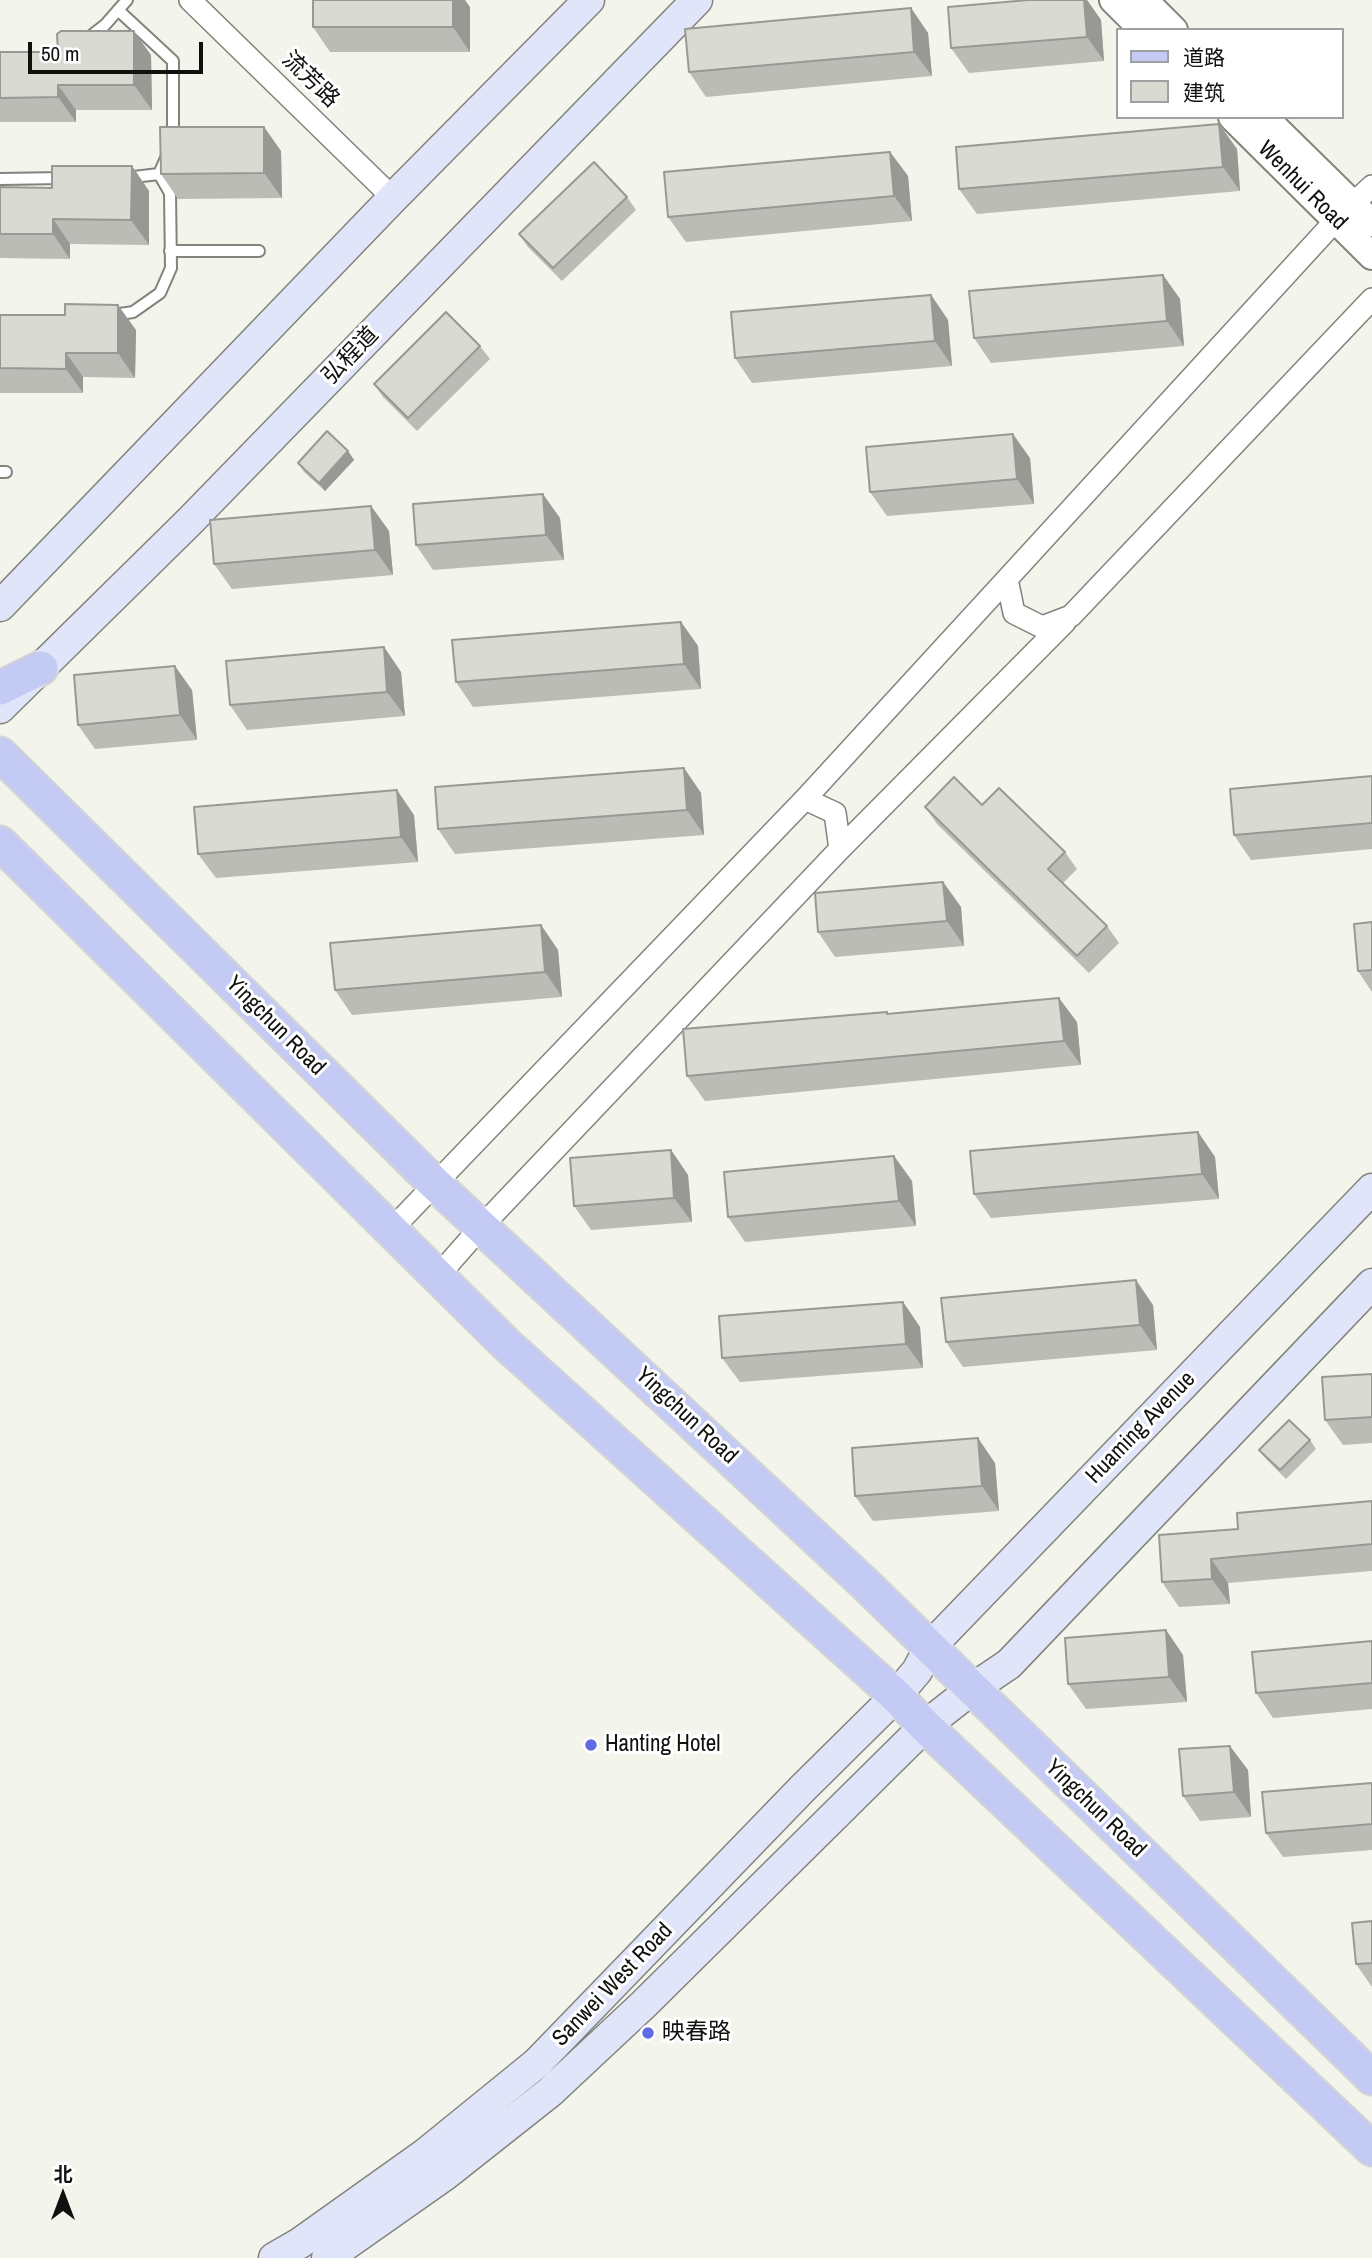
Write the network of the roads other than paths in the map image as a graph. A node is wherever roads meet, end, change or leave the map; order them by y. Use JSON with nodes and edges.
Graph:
{"nodes":[{"id":1,"x":127,"y":0,"type":"edge"},
{"id":2,"x":190,"y":0,"type":"edge"},
{"id":3,"x":589,"y":0,"type":"edge"},
{"id":4,"x":697,"y":0,"type":"edge"},
{"id":5,"x":1113,"y":0,"type":"edge"},
{"id":6,"x":1144,"y":0,"type":"edge"},
{"id":7,"x":118,"y":10,"type":"junction"},
{"id":8,"x":1141,"y":28,"type":"edge"},
{"id":9,"x":1172,"y":28,"type":"edge"},
{"id":10,"x":83,"y":42,"type":"edge"},
{"id":11,"x":1234,"y":119,"type":"edge"},
{"id":12,"x":1266,"y":119,"type":"edge"},
{"id":13,"x":159,"y":174,"type":"junction"},
{"id":14,"x":0,"y":178,"type":"edge"},
{"id":15,"x":78,"y":178,"type":"edge"},
{"id":16,"x":117,"y":178,"type":"edge"},
{"id":17,"x":1372,"y":186,"type":"edge"},
{"id":18,"x":393,"y":198,"type":"junction"},
{"id":19,"x":1354,"y":216,"type":"edge"},
{"id":20,"x":170,"y":251,"type":"junction"},
{"id":21,"x":259,"y":251,"type":"dead end"},
{"id":22,"x":1372,"y":256,"type":"edge"},
{"id":23,"x":1372,"y":299,"type":"edge"},
{"id":24,"x":105,"y":316,"type":"edge"},
{"id":25,"x":1007,"y":579,"type":"junction"},
{"id":26,"x":0,"y":606,"type":"edge"},
{"id":27,"x":1071,"y":616,"type":"junction"},
{"id":28,"x":41,"y":668,"type":"junction"},
{"id":29,"x":0,"y":688,"type":"edge"},
{"id":30,"x":0,"y":708,"type":"edge"},
{"id":31,"x":0,"y":754,"type":"edge"},
{"id":32,"x":805,"y":799,"type":"junction"},
{"id":33,"x":0,"y":844,"type":"edge"},
{"id":34,"x":840,"y":849,"type":"junction"},
{"id":35,"x":434,"y":1183,"type":"junction"},
{"id":36,"x":1372,"y":1189,"type":"edge"},
{"id":37,"x":481,"y":1227,"type":"junction"},
{"id":38,"x":390,"y":1231,"type":"junction"},
{"id":39,"x":437,"y":1277,"type":"junction"},
{"id":40,"x":1372,"y":1284,"type":"edge"},
{"id":41,"x":914,"y":1671,"type":"junction"},
{"id":42,"x":972,"y":1689,"type":"junction"},
{"id":43,"x":936,"y":1718,"type":"junction"},
{"id":44,"x":1372,"y":2078,"type":"edge"},
{"id":45,"x":1372,"y":2149,"type":"edge"},
{"id":46,"x":274,"y":2258,"type":"edge"},
{"id":47,"x":327,"y":2258,"type":"edge"}],
"edges":[{"from":1,"to":7,"type":"lane"},
{"from":2,"to":18,"type":"street","name":"流芳路"},
{"from":3,"to":18,"type":"main road"},
{"from":4,"to":28,"type":"main road","name":"弘程道"},
{"from":5,"to":8,"type":"street"},
{"from":6,"to":9,"type":"street"},
{"from":7,"to":10,"type":"lane"},
{"from":7,"to":13,"type":"lane"},
{"from":11,"to":19,"type":"street","name":"Wenhui Road"},
{"from":12,"to":19,"type":"street","name":"Wenhui Road"},
{"from":13,"to":16,"type":"lane"},
{"from":13,"to":20,"type":"lane"},
{"from":14,"to":15,"type":"lane"},
{"from":17,"to":19,"type":"street"},
{"from":18,"to":26,"type":"main road"},
{"from":19,"to":22,"type":"street","name":"Wenhui Road"},
{"from":19,"to":25,"type":"street"},
{"from":20,"to":21,"type":"lane"},
{"from":20,"to":24,"type":"lane"},
{"from":23,"to":27,"type":"street"},
{"from":25,"to":27,"type":"street"},
{"from":25,"to":32,"type":"street"},
{"from":27,"to":34,"type":"street"},
{"from":28,"to":29,"type":"main road"},
{"from":28,"to":30,"type":"main road","name":"弘程道"},
{"from":31,"to":35,"type":"main road","name":"Yingchun Road"},
{"from":32,"to":34,"type":"street"},
{"from":32,"to":35,"type":"street"},
{"from":33,"to":38,"type":"main road","name":"Yingchun Road"},
{"from":34,"to":37,"type":"street"},
{"from":35,"to":37,"type":"main road","name":"Yingchun Road"},
{"from":35,"to":38,"type":"street"},
{"from":36,"to":41,"type":"main road","name":"Huaming Avenue"},
{"from":37,"to":39,"type":"street"},
{"from":37,"to":41,"type":"main road","name":"Yingchun Road"},
{"from":38,"to":39,"type":"main road","name":"Yingchun Road"},
{"from":39,"to":41,"type":"main road","name":"Yingchun Road"},
{"from":40,"to":42,"type":"main road"},
{"from":41,"to":42,"type":"main road","name":"Yingchun Road"},
{"from":41,"to":43,"type":"main road","name":"Yingchun Road"},
{"from":41,"to":46,"type":"main road","name":"Sanwei West Road"},
{"from":42,"to":43,"type":"main road"},
{"from":42,"to":44,"type":"main road","name":"Yingchun Road"},
{"from":43,"to":45,"type":"main road","name":"Yingchun Road"},
{"from":43,"to":47,"type":"main road","name":"Sanwei West Road"}]}
